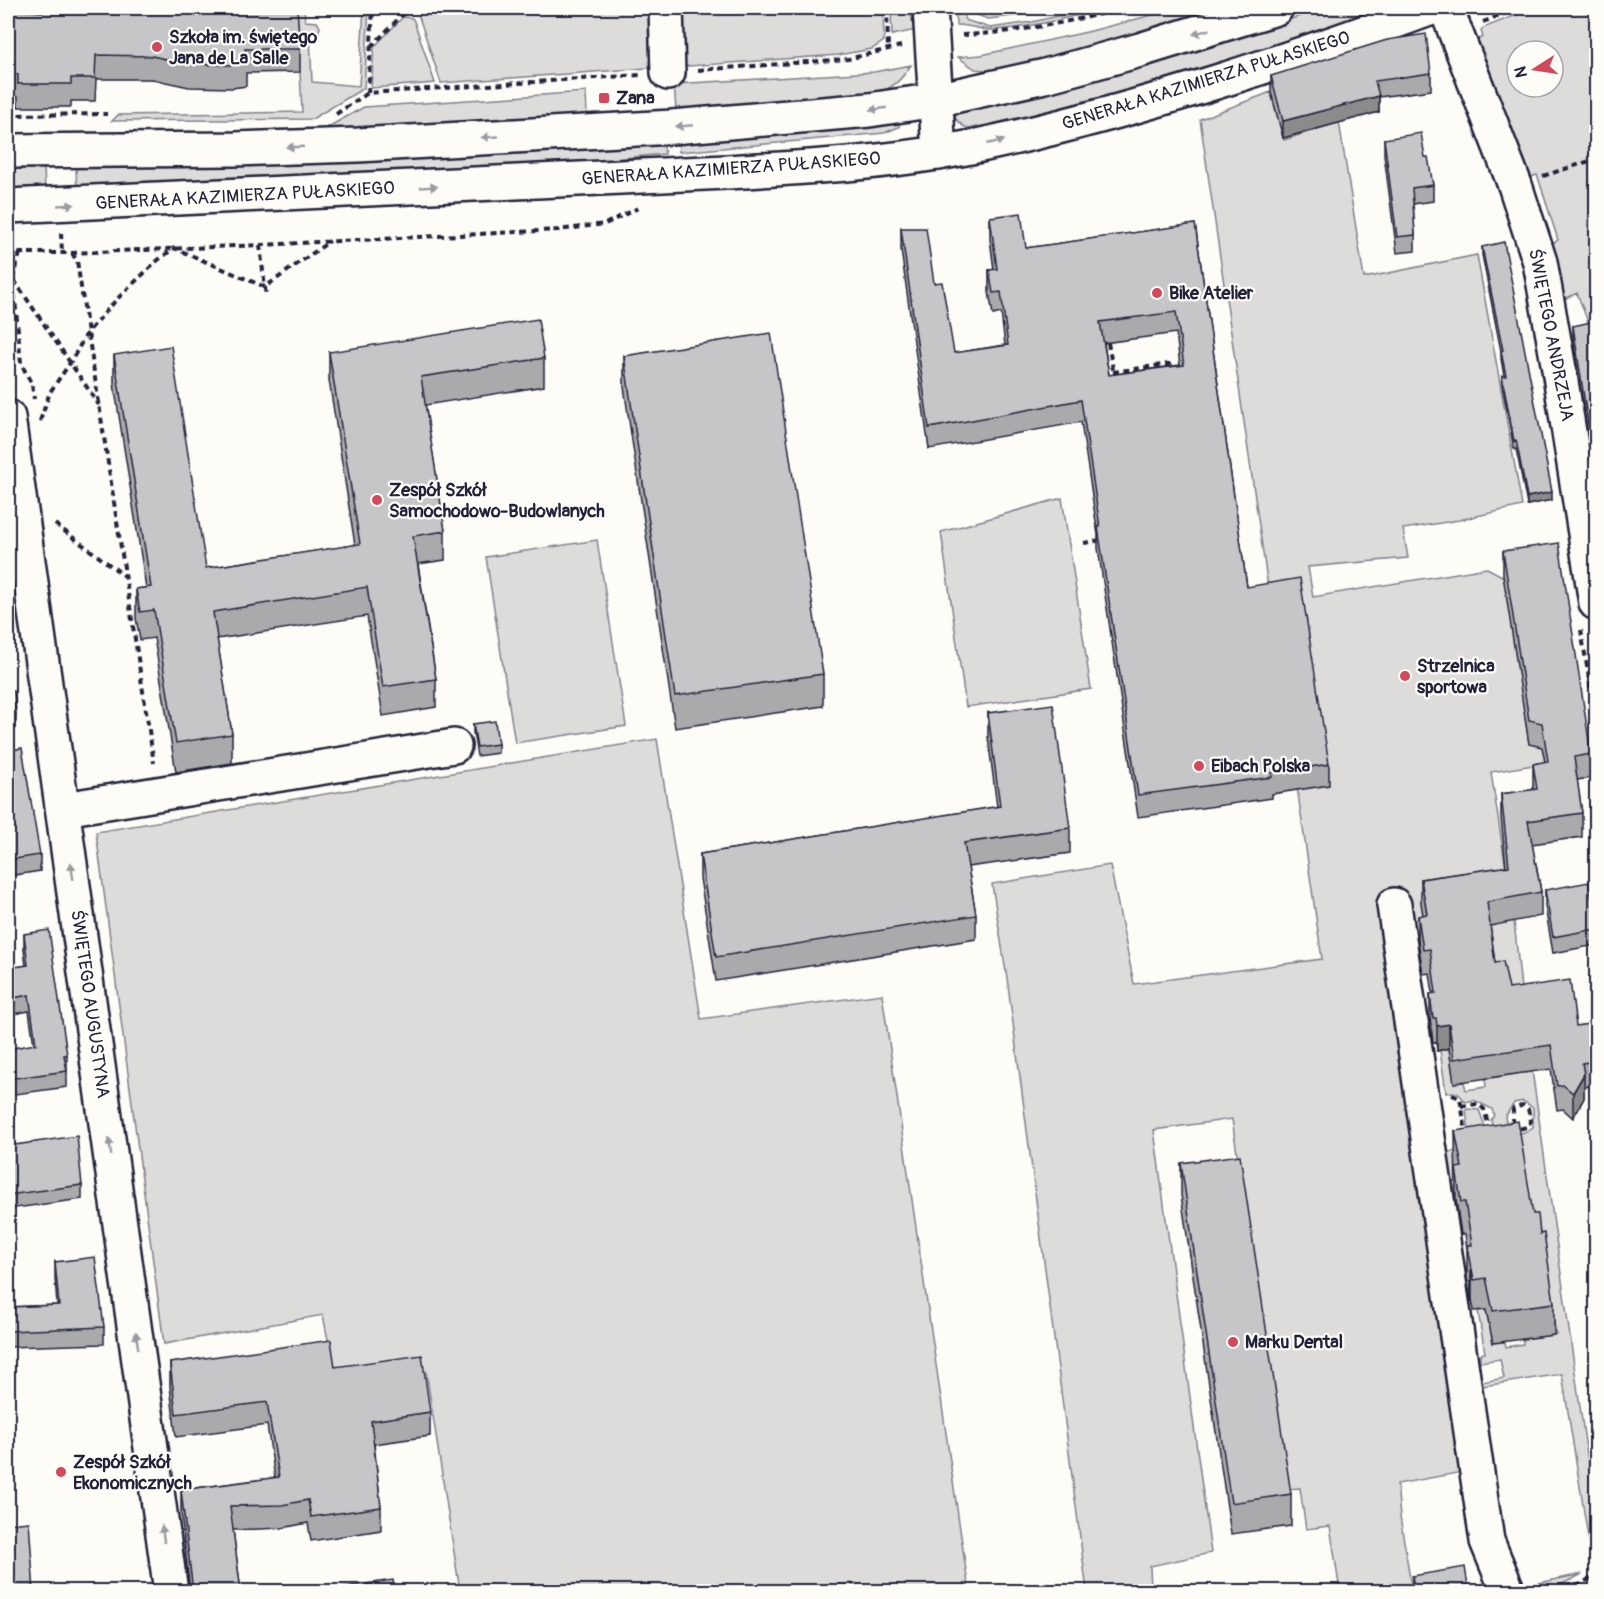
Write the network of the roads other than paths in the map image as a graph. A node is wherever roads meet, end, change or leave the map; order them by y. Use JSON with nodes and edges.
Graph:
{"nodes":[{"id":1,"x":666,"y":8,"type":"edge"},
{"id":2,"x":930,"y":8,"type":"edge"},
{"id":3,"x":1276,"y":8,"type":"edge"},
{"id":4,"x":1432,"y":8,"type":"edge"},
{"id":5,"x":1446,"y":8,"type":"edge"},
{"id":6,"x":668,"y":73,"type":"dead end"},
{"id":7,"x":936,"y":100,"type":"junction"},
{"id":8,"x":8,"y":151,"type":"edge"},
{"id":9,"x":939,"y":153,"type":"junction"},
{"id":10,"x":8,"y":206,"type":"edge"},
{"id":11,"x":8,"y":417,"type":"edge"},
{"id":12,"x":1596,"y":603,"type":"edge"},
{"id":13,"x":454,"y":746,"type":"dead end"},
{"id":14,"x":64,"y":809,"type":"junction"},
{"id":15,"x":1394,"y":905,"type":"dead end"},
{"id":16,"x":171,"y":1592,"type":"edge"},
{"id":17,"x":1508,"y":1592,"type":"edge"}],
"edges":[{"from":1,"to":6,"type":"main road"},
{"from":2,"to":7,"type":"main road"},
{"from":3,"to":7,"type":"main road","one_way":true},
{"from":9,"to":4,"type":"main road","name":"GENERAŁA KAZIMIERZA PUŁASKIEGO","one_way":true},
{"from":5,"to":12,"type":"main road","name":"ŚWIĘTEGO ANDRZEJA"},
{"from":7,"to":8,"type":"main road","one_way":true},
{"from":7,"to":9,"type":"main road"},
{"from":10,"to":9,"type":"main road","name":"GENERAŁA KAZIMIERZA PUŁASKIEGO","one_way":true},
{"from":11,"to":14,"type":"main road","name":"ŚWIĘTEGO AUGUSTYNA"},
{"from":13,"to":14,"type":"main road"},
{"from":16,"to":14,"type":"main road","name":"ŚWIĘTEGO AUGUSTYNA","one_way":true},
{"from":15,"to":17,"type":"main road"}]}
